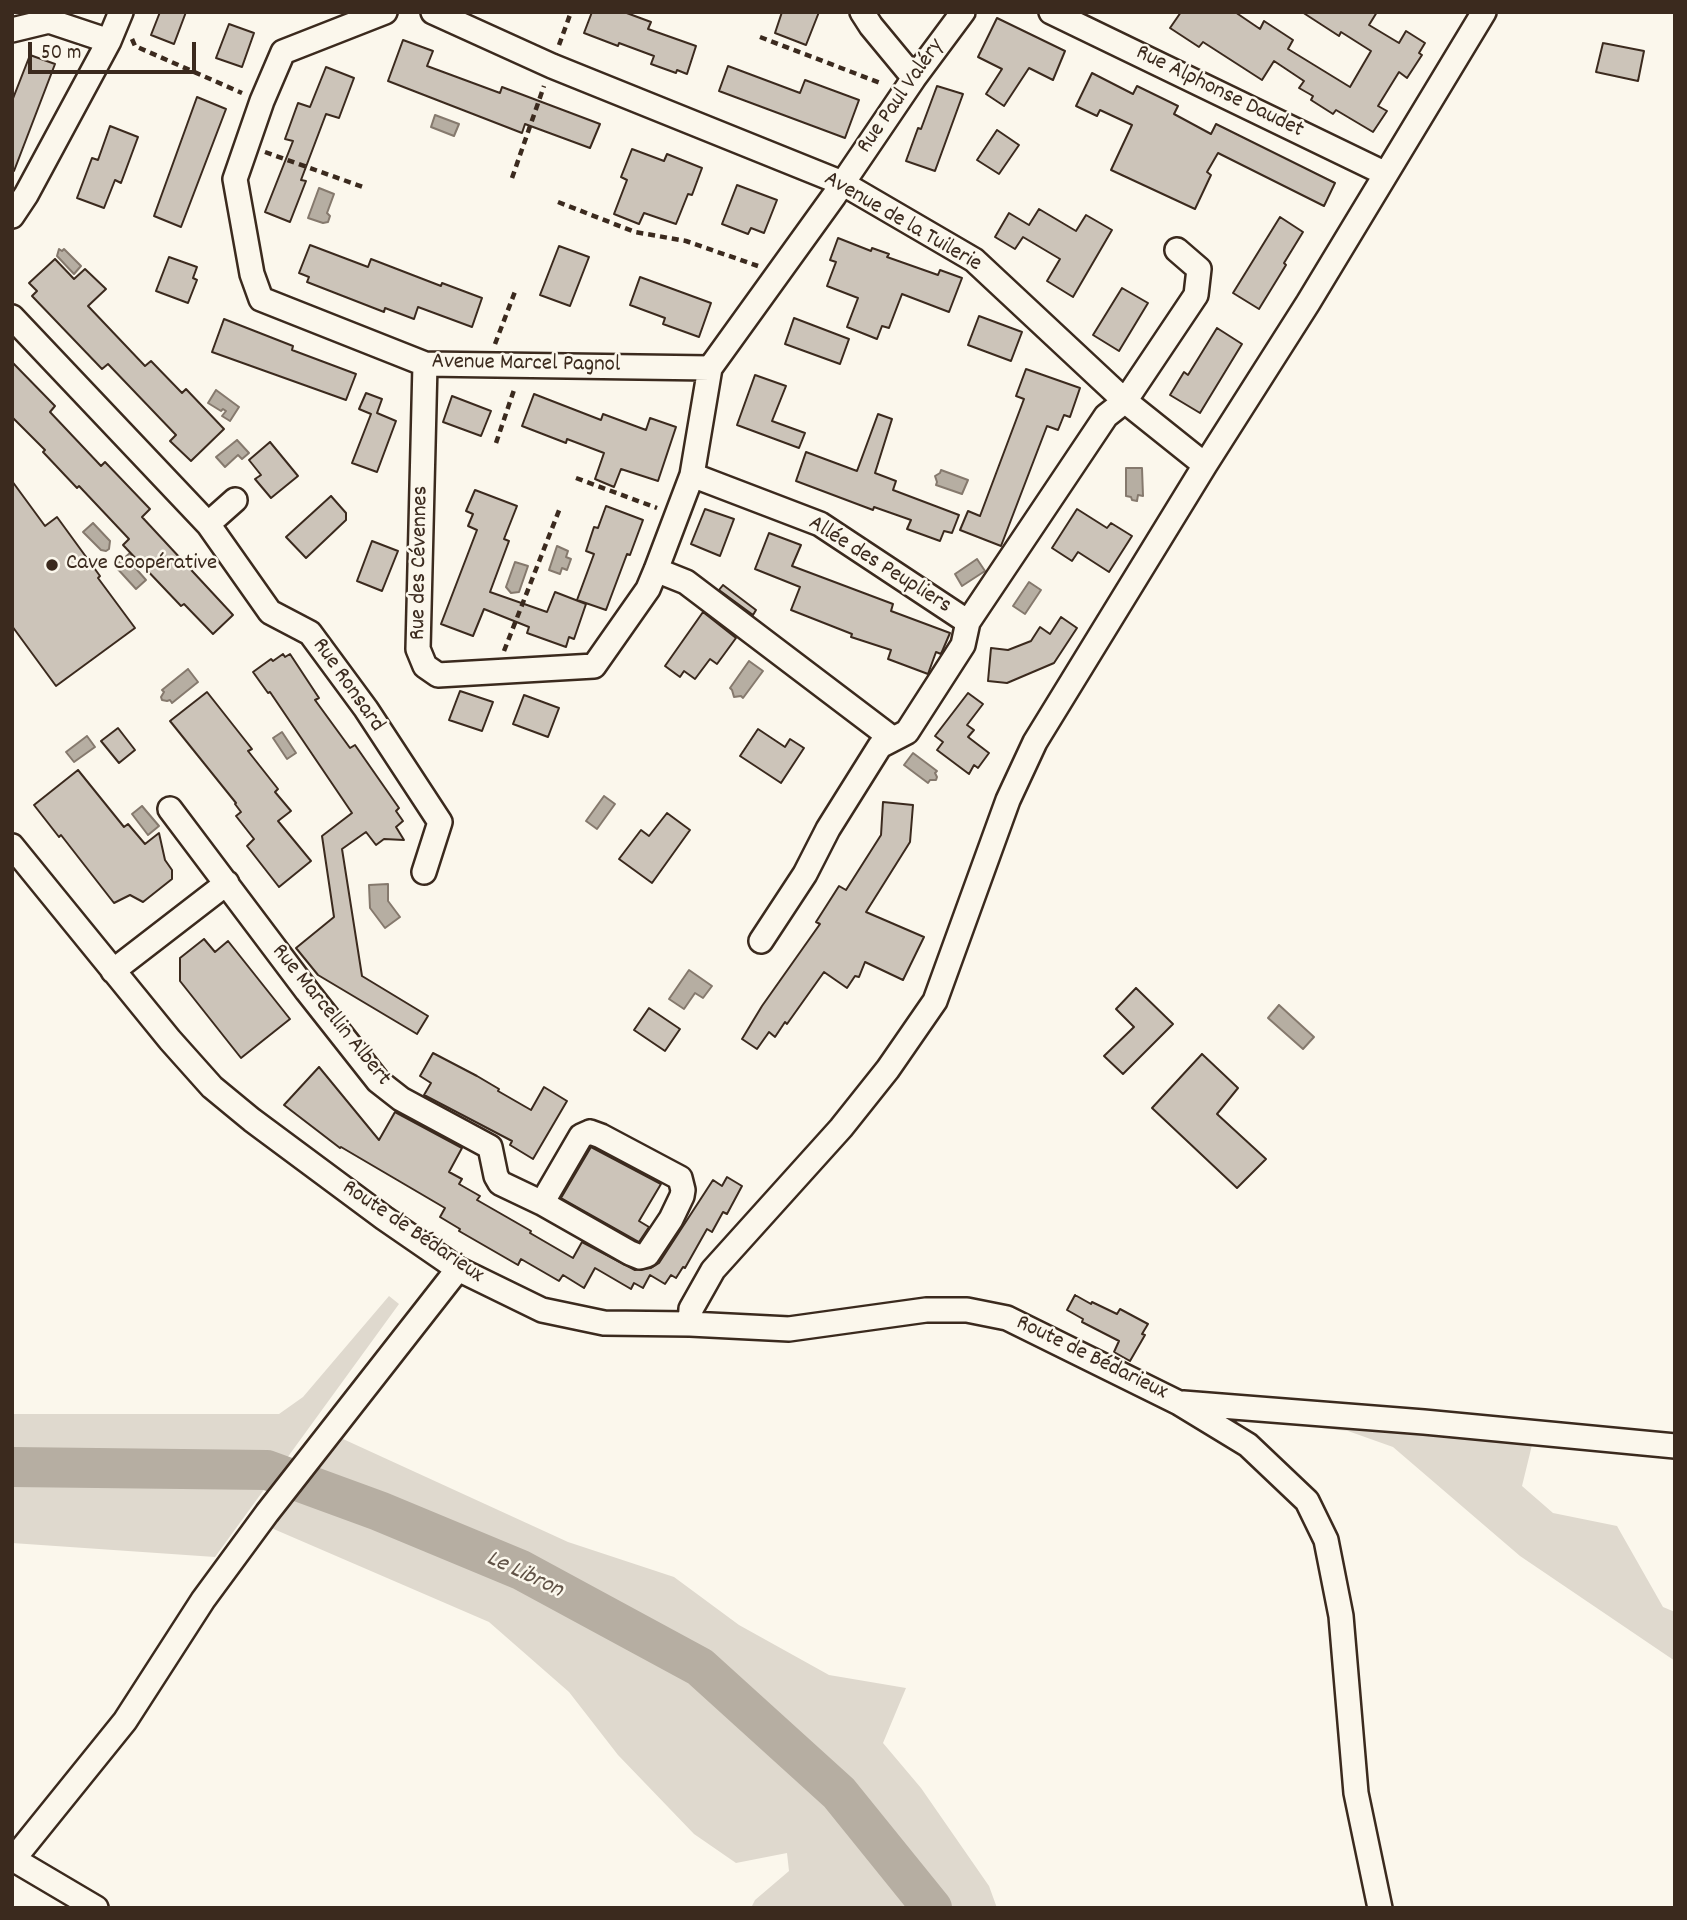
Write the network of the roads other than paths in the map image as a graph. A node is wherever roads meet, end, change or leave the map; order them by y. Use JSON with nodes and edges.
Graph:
{"nodes":[{"id":1,"x":385,"y":12,"type":"edge"},
{"id":2,"x":862,"y":12,"type":"edge"},
{"id":3,"x":963,"y":12,"type":"edge"},
{"id":4,"x":1051,"y":12,"type":"edge"},
{"id":5,"x":1484,"y":12,"type":"edge"},
{"id":6,"x":445,"y":15,"type":"edge"},
{"id":7,"x":115,"y":27,"type":"edge"},
{"id":8,"x":12,"y":30,"type":"edge"},
{"id":9,"x":909,"y":85,"type":"junction"},
{"id":10,"x":1386,"y":174,"type":"junction"},
{"id":11,"x":842,"y":183,"type":"junction"},
{"id":12,"x":12,"y":216,"type":"edge"},
{"id":13,"x":1177,"y":250,"type":"dead end"},
{"id":14,"x":12,"y":317,"type":"edge"},
{"id":15,"x":425,"y":364,"type":"junction"},
{"id":16,"x":710,"y":368,"type":"junction"},
{"id":17,"x":1125,"y":401,"type":"junction"},
{"id":18,"x":1205,"y":465,"type":"junction"},
{"id":19,"x":692,"y":475,"type":"junction"},
{"id":20,"x":235,"y":500,"type":"dead end"},
{"id":21,"x":208,"y":524,"type":"junction"},
{"id":22,"x":656,"y":570,"type":"junction"},
{"id":23,"x":968,"y":622,"type":"junction"},
{"id":24,"x":893,"y":739,"type":"junction"},
{"id":25,"x":170,"y":808,"type":"dead end"},
{"id":26,"x":12,"y":846,"type":"edge"},
{"id":27,"x":424,"y":872,"type":"dead end"},
{"id":28,"x":227,"y":883,"type":"junction"},
{"id":29,"x":761,"y":941,"type":"dead end"},
{"id":30,"x":113,"y":971,"type":"junction"},
{"id":31,"x":542,"y":1203,"type":"junction"},
{"id":32,"x":458,"y":1269,"type":"junction"},
{"id":33,"x":690,"y":1324,"type":"junction"},
{"id":34,"x":1179,"y":1403,"type":"junction"},
{"id":35,"x":1675,"y":1446,"type":"edge"},
{"id":36,"x":13,"y":1860,"type":"edge"},
{"id":37,"x":96,"y":1908,"type":"edge"},
{"id":38,"x":1380,"y":1908,"type":"edge"}],
"edges":[{"from":1,"to":15,"type":"street","name":"Avenue Marcel Pagnol"},
{"from":2,"to":9,"type":"street"},
{"from":3,"to":9,"type":"street","name":"Rue Paul Valéry"},
{"from":4,"to":10,"type":"street","name":"Rue Alphonse Daudet"},
{"from":5,"to":10,"type":"street"},
{"from":6,"to":11,"type":"street","name":"Avenue de la Tuilerie"},
{"from":7,"to":8,"type":"street"},
{"from":7,"to":12,"type":"street"},
{"from":9,"to":11,"type":"street","name":"Rue Paul Valéry"},
{"from":10,"to":18,"type":"street"},
{"from":11,"to":16,"type":"street","name":"Rue des Cévennes"},
{"from":11,"to":17,"type":"street","name":"Avenue de la Tuilerie"},
{"from":13,"to":17,"type":"street","name":"Allée des Peupliers"},
{"from":14,"to":21,"type":"street","name":"Rue Ronsard"},
{"from":15,"to":16,"type":"street","name":"Avenue Marcel Pagnol"},
{"from":15,"to":22,"type":"street","name":"Rue des Cévennes"},
{"from":16,"to":19,"type":"street","name":"Rue des Cévennes"},
{"from":17,"to":18,"type":"street","name":"Avenue de la Tuilerie"},
{"from":17,"to":23,"type":"street","name":"Allée des Peupliers"},
{"from":18,"to":33,"type":"street"},
{"from":19,"to":22,"type":"street","name":"Rue des Cévennes"},
{"from":19,"to":23,"type":"street","name":"Allée des Peupliers"},
{"from":20,"to":21,"type":"street"},
{"from":21,"to":27,"type":"street","name":"Rue Ronsard"},
{"from":22,"to":24,"type":"street"},
{"from":23,"to":24,"type":"street"},
{"from":24,"to":29,"type":"street"},
{"from":25,"to":28,"type":"street","name":"Rue Marcellin Albert"},
{"from":26,"to":30,"type":"street","name":"Route de Bédarieux"},
{"from":28,"to":30,"type":"street"},
{"from":28,"to":31,"type":"street","name":"Rue Marcellin Albert"},
{"from":30,"to":32,"type":"street","name":"Route de Bédarieux"},
{"from":31,"to":31,"type":"street","name":"Rue Marcellin Albert"},
{"from":32,"to":33,"type":"street","name":"Route de Bédarieux"},
{"from":32,"to":36,"type":"street"},
{"from":33,"to":34,"type":"street","name":"Route de Bédarieux"},
{"from":34,"to":35,"type":"street"},
{"from":34,"to":38,"type":"street","name":"Route de Bédarieux"},
{"from":36,"to":37,"type":"street"}]}
